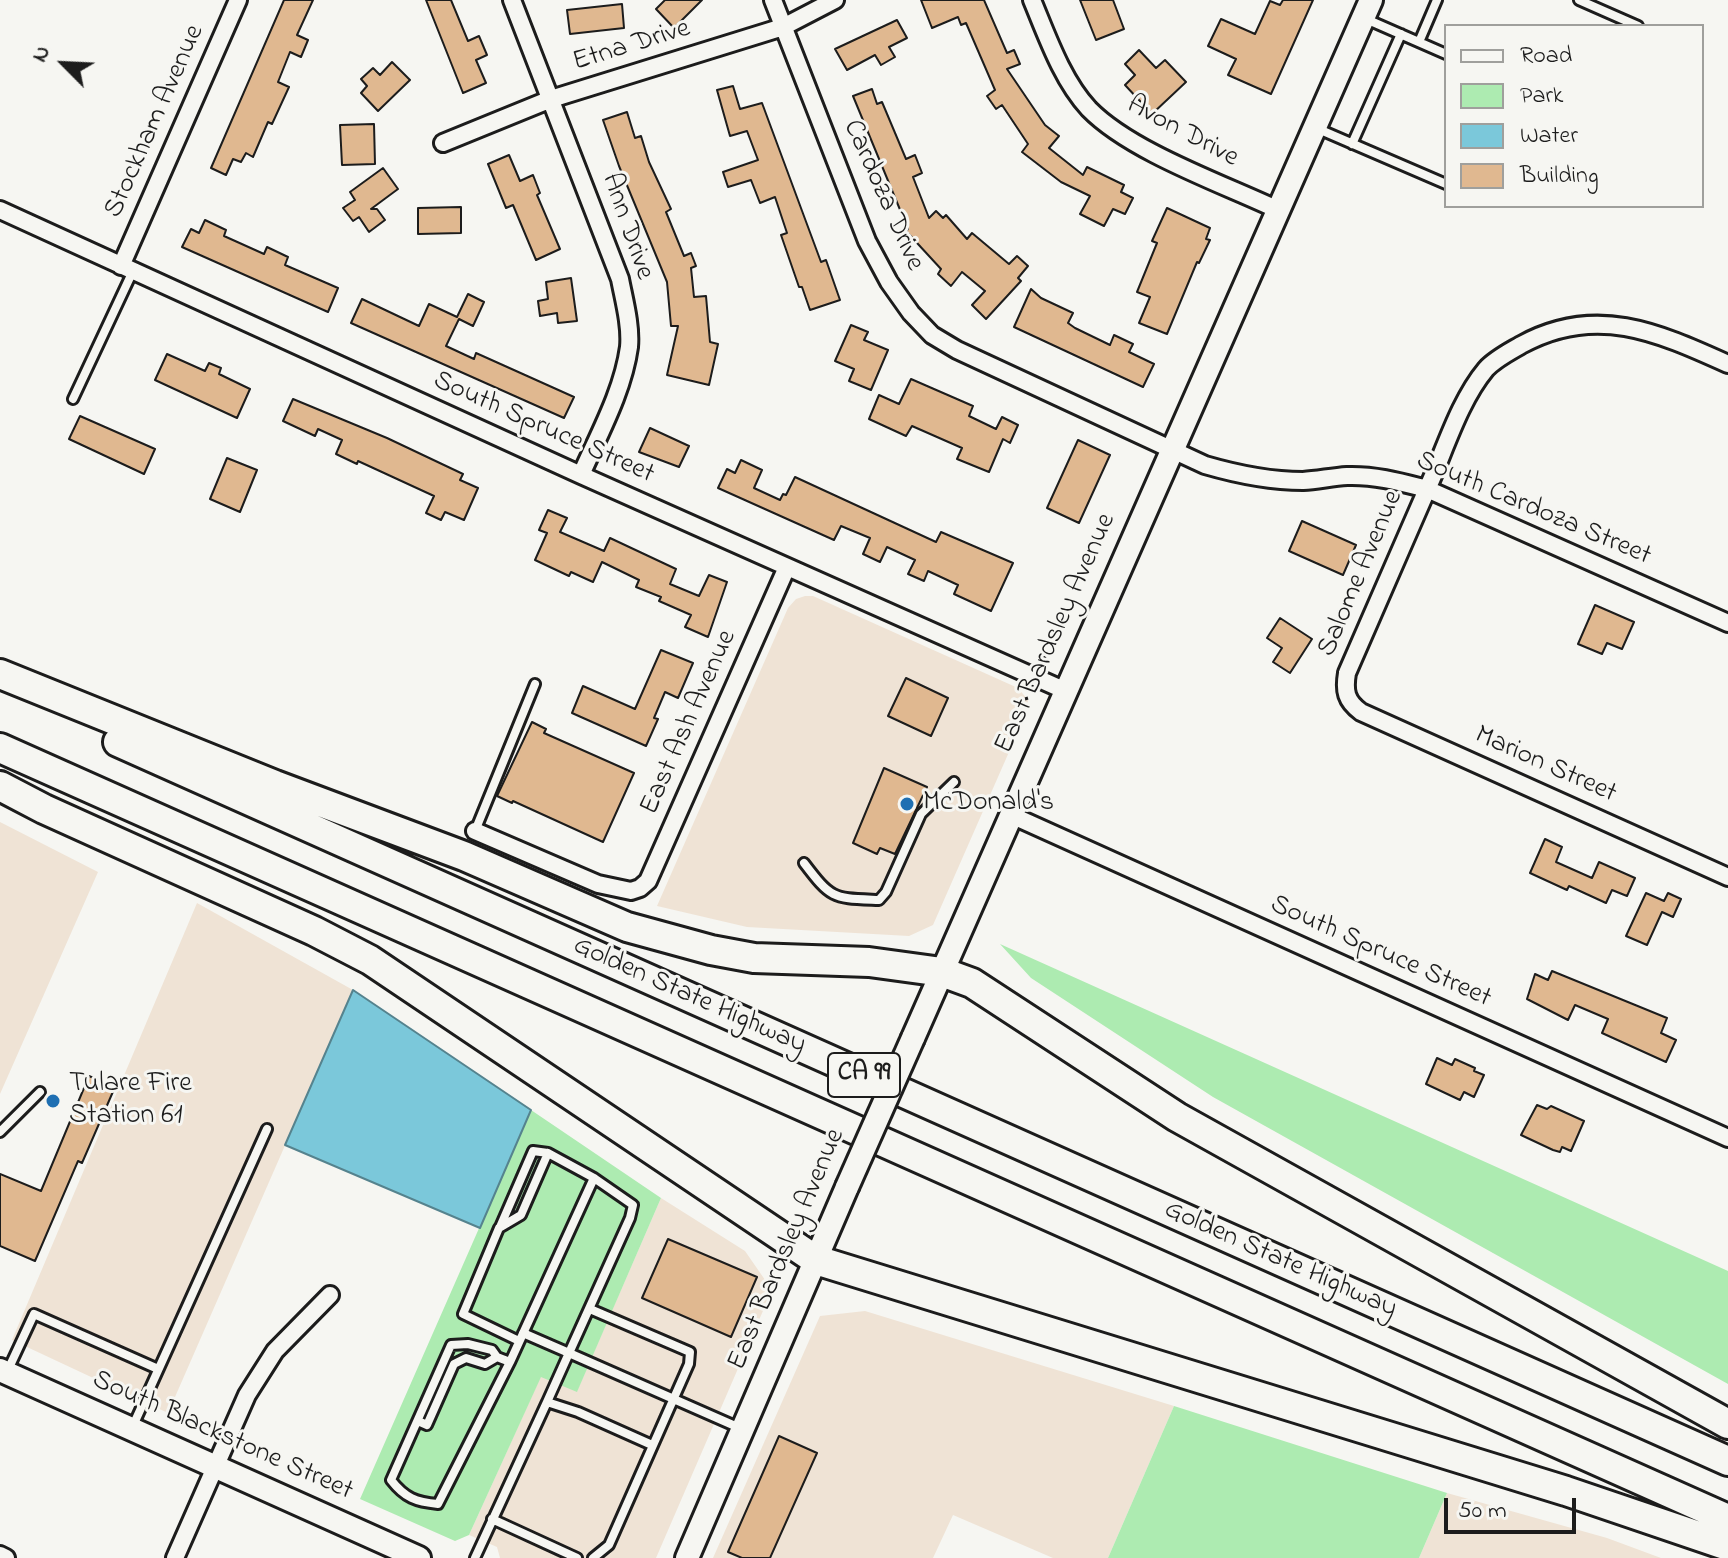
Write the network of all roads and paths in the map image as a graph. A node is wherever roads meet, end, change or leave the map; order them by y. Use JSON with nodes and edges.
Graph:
{"nodes":[{"id":1,"x":238,"y":0,"type":"edge"},
{"id":2,"x":512,"y":0,"type":"edge"},
{"id":3,"x":773,"y":0,"type":"edge"},
{"id":4,"x":835,"y":0,"type":"edge"},
{"id":5,"x":1032,"y":0,"type":"edge"},
{"id":6,"x":1437,"y":0,"type":"edge"},
{"id":7,"x":1579,"y":0,"type":"edge"},
{"id":8,"x":1367,"y":9,"type":"edge"},
{"id":9,"x":1633,"y":24,"type":"edge"},
{"id":10,"x":783,"y":27,"type":"junction"},
{"id":11,"x":1401,"y":34,"type":"junction"},
{"id":12,"x":1419,"y":42,"type":"junction"},
{"id":13,"x":1444,"y":53,"type":"edge"},
{"id":14,"x":551,"y":99,"type":"junction"},
{"id":15,"x":1315,"y":128,"type":"junction"},
{"id":16,"x":443,"y":143,"type":"dead end"},
{"id":17,"x":1352,"y":144,"type":"junction"},
{"id":18,"x":1444,"y":183,"type":"edge"},
{"id":19,"x":0,"y":210,"type":"edge"},
{"id":20,"x":1278,"y":210,"type":"junction"},
{"id":21,"x":127,"y":268,"type":"junction"},
{"id":22,"x":1728,"y":364,"type":"edge"},
{"id":23,"x":73,"y":399,"type":"dead end"},
{"id":24,"x":1171,"y":449,"type":"junction"},
{"id":25,"x":581,"y":475,"type":"junction"},
{"id":26,"x":1427,"y":489,"type":"junction"},
{"id":27,"x":787,"y":567,"type":"junction"},
{"id":28,"x":1728,"y":623,"type":"edge"},
{"id":29,"x":0,"y":674,"type":"edge"},
{"id":30,"x":535,"y":684,"type":"dead end"},
{"id":31,"x":0,"y":689,"type":"edge"},
{"id":32,"x":1066,"y":691,"type":"junction"},
{"id":33,"x":1346,"y":695,"type":"joint"},
{"id":34,"x":0,"y":748,"type":"edge"},
{"id":35,"x":954,"y":782,"type":"dead end"},
{"id":36,"x":0,"y":786,"type":"edge"},
{"id":37,"x":1011,"y":815,"type":"junction"},
{"id":38,"x":475,"y":831,"type":"joint"},
{"id":39,"x":804,"y":863,"type":"dead end"},
{"id":40,"x":1728,"y":877,"type":"edge"},
{"id":41,"x":942,"y":972,"type":"junction"},
{"id":42,"x":40,"y":1092,"type":"dead end"},
{"id":43,"x":267,"y":1129,"type":"dead end"},
{"id":44,"x":0,"y":1132,"type":"edge"},
{"id":45,"x":1728,"y":1138,"type":"edge"},
{"id":46,"x":548,"y":1153,"type":"junction"},
{"id":47,"x":594,"y":1178,"type":"junction"},
{"id":48,"x":499,"y":1228,"type":"junction"},
{"id":49,"x":816,"y":1260,"type":"junction"},
{"id":50,"x":330,"y":1295,"type":"dead end"},
{"id":51,"x":590,"y":1309,"type":"junction"},
{"id":52,"x":521,"y":1337,"type":"junction"},
{"id":53,"x":569,"y":1353,"type":"junction"},
{"id":54,"x":497,"y":1357,"type":"junction"},
{"id":55,"x":510,"y":1362,"type":"junction"},
{"id":56,"x":158,"y":1369,"type":"junction"},
{"id":57,"x":3,"y":1372,"type":"edge"},
{"id":58,"x":673,"y":1399,"type":"junction"},
{"id":59,"x":547,"y":1402,"type":"junction"},
{"id":60,"x":418,"y":1421,"type":"junction"},
{"id":61,"x":1728,"y":1424,"type":"edge"},
{"id":62,"x":131,"y":1429,"type":"junction"},
{"id":63,"x":743,"y":1429,"type":"junction"},
{"id":64,"x":652,"y":1445,"type":"junction"},
{"id":65,"x":1728,"y":1461,"type":"edge"},
{"id":66,"x":215,"y":1466,"type":"junction"},
{"id":67,"x":492,"y":1519,"type":"junction"},
{"id":68,"x":1728,"y":1519,"type":"edge"},
{"id":69,"x":1728,"y":1546,"type":"edge"},
{"id":70,"x":0,"y":1555,"type":"edge"},
{"id":71,"x":6,"y":1558,"type":"edge"},
{"id":72,"x":175,"y":1558,"type":"edge"},
{"id":73,"x":419,"y":1558,"type":"edge"},
{"id":74,"x":475,"y":1558,"type":"edge"},
{"id":75,"x":577,"y":1558,"type":"edge"},
{"id":76,"x":593,"y":1558,"type":"edge"},
{"id":77,"x":687,"y":1558,"type":"edge"}],
"edges":[{"from":1,"to":21,"type":"street","name":"Stockham Avenue"},
{"from":2,"to":14,"type":"street","name":"Ann Drive"},
{"from":3,"to":10,"type":"street","name":"Cardoza Drive"},
{"from":4,"to":10,"type":"street","name":"Etna Drive"},
{"from":5,"to":20,"type":"street","name":"Avon Drive"},
{"from":6,"to":12,"type":"lane"},
{"from":7,"to":9,"type":"lane"},
{"from":8,"to":11,"type":"lane"},
{"from":8,"to":15,"type":"main road","name":"East Bardsley Avenue"},
{"from":10,"to":14,"type":"street","name":"Etna Drive"},
{"from":10,"to":24,"type":"street","name":"Cardoza Drive"},
{"from":11,"to":12,"type":"lane"},
{"from":11,"to":17,"type":"lane"},
{"from":12,"to":13,"type":"lane"},
{"from":14,"to":16,"type":"street","name":"Etna Drive"},
{"from":14,"to":25,"type":"street","name":"Ann Drive"},
{"from":15,"to":17,"type":"lane"},
{"from":15,"to":20,"type":"main road","name":"East Bardsley Avenue"},
{"from":17,"to":18,"type":"lane"},
{"from":19,"to":21,"type":"street","name":"South Spruce Street"},
{"from":20,"to":24,"type":"main road","name":"East Bardsley Avenue"},
{"from":21,"to":23,"type":"lane","name":"Stockham Avenue"},
{"from":21,"to":25,"type":"street","name":"South Spruce Street"},
{"from":22,"to":26,"type":"street","name":"Salome Avenue"},
{"from":24,"to":26,"type":"street","name":"South Cardoza Street"},
{"from":24,"to":32,"type":"main road","name":"East Bardsley Avenue"},
{"from":25,"to":27,"type":"street","name":"South Spruce Street"},
{"from":26,"to":28,"type":"street","name":"South Cardoza Street"},
{"from":26,"to":33,"type":"street","name":"Salome Avenue"},
{"from":27,"to":32,"type":"street","name":"South Spruce Street"},
{"from":27,"to":38,"type":"street","name":"East Ash Avenue"},
{"from":29,"to":41,"type":"highway"},
{"from":30,"to":38,"type":"lane"},
{"from":31,"to":65,"type":"highway","name":"Golden State Highway","number":"CA 99"},
{"from":32,"to":37,"type":"main road","name":"East Bardsley Avenue"},
{"from":33,"to":40,"type":"street","name":"Marion Street"},
{"from":34,"to":68,"type":"highway","name":"Golden State Highway","number":"CA 99"},
{"from":35,"to":39,"type":"lane"},
{"from":36,"to":49,"type":"highway"},
{"from":37,"to":41,"type":"main road","name":"East Bardsley Avenue"},
{"from":37,"to":45,"type":"street","name":"South Spruce Street"},
{"from":41,"to":49,"type":"main road","name":"East Bardsley Avenue","bridge":true},
{"from":41,"to":61,"type":"highway"},
{"from":42,"to":44,"type":"lane"},
{"from":43,"to":56,"type":"lane"},
{"from":46,"to":47,"type":"lane"},
{"from":46,"to":48,"type":"lane"},
{"from":46,"to":48,"type":"lane"},
{"from":47,"to":51,"type":"lane"},
{"from":47,"to":52,"type":"lane"},
{"from":48,"to":52,"type":"lane"},
{"from":49,"to":63,"type":"main road","name":"East Bardsley Avenue"},
{"from":49,"to":69,"type":"highway"},
{"from":50,"to":66,"type":"street"},
{"from":51,"to":53,"type":"lane"},
{"from":51,"to":58,"type":"lane"},
{"from":52,"to":53,"type":"lane"},
{"from":52,"to":55,"type":"lane"},
{"from":53,"to":58,"type":"lane"},
{"from":53,"to":59,"type":"lane"},
{"from":54,"to":55,"type":"lane"},
{"from":54,"to":60,"type":"lane"},
{"from":54,"to":60,"type":"lane"},
{"from":55,"to":60,"type":"lane"},
{"from":56,"to":57,"type":"lane"},
{"from":56,"to":62,"type":"lane"},
{"from":57,"to":62,"type":"main road","name":"South Blackstone Street"},
{"from":58,"to":63,"type":"lane"},
{"from":58,"to":64,"type":"lane"},
{"from":59,"to":64,"type":"lane"},
{"from":59,"to":67,"type":"lane"},
{"from":62,"to":66,"type":"main road","name":"South Blackstone Street"},
{"from":63,"to":77,"type":"main road","name":"East Bardsley Avenue"},
{"from":64,"to":76,"type":"lane"},
{"from":66,"to":72,"type":"street"},
{"from":66,"to":73,"type":"main road","name":"South Blackstone Street"},
{"from":67,"to":74,"type":"lane"},
{"from":67,"to":75,"type":"lane"},
{"from":70,"to":71,"type":"street"}]}
